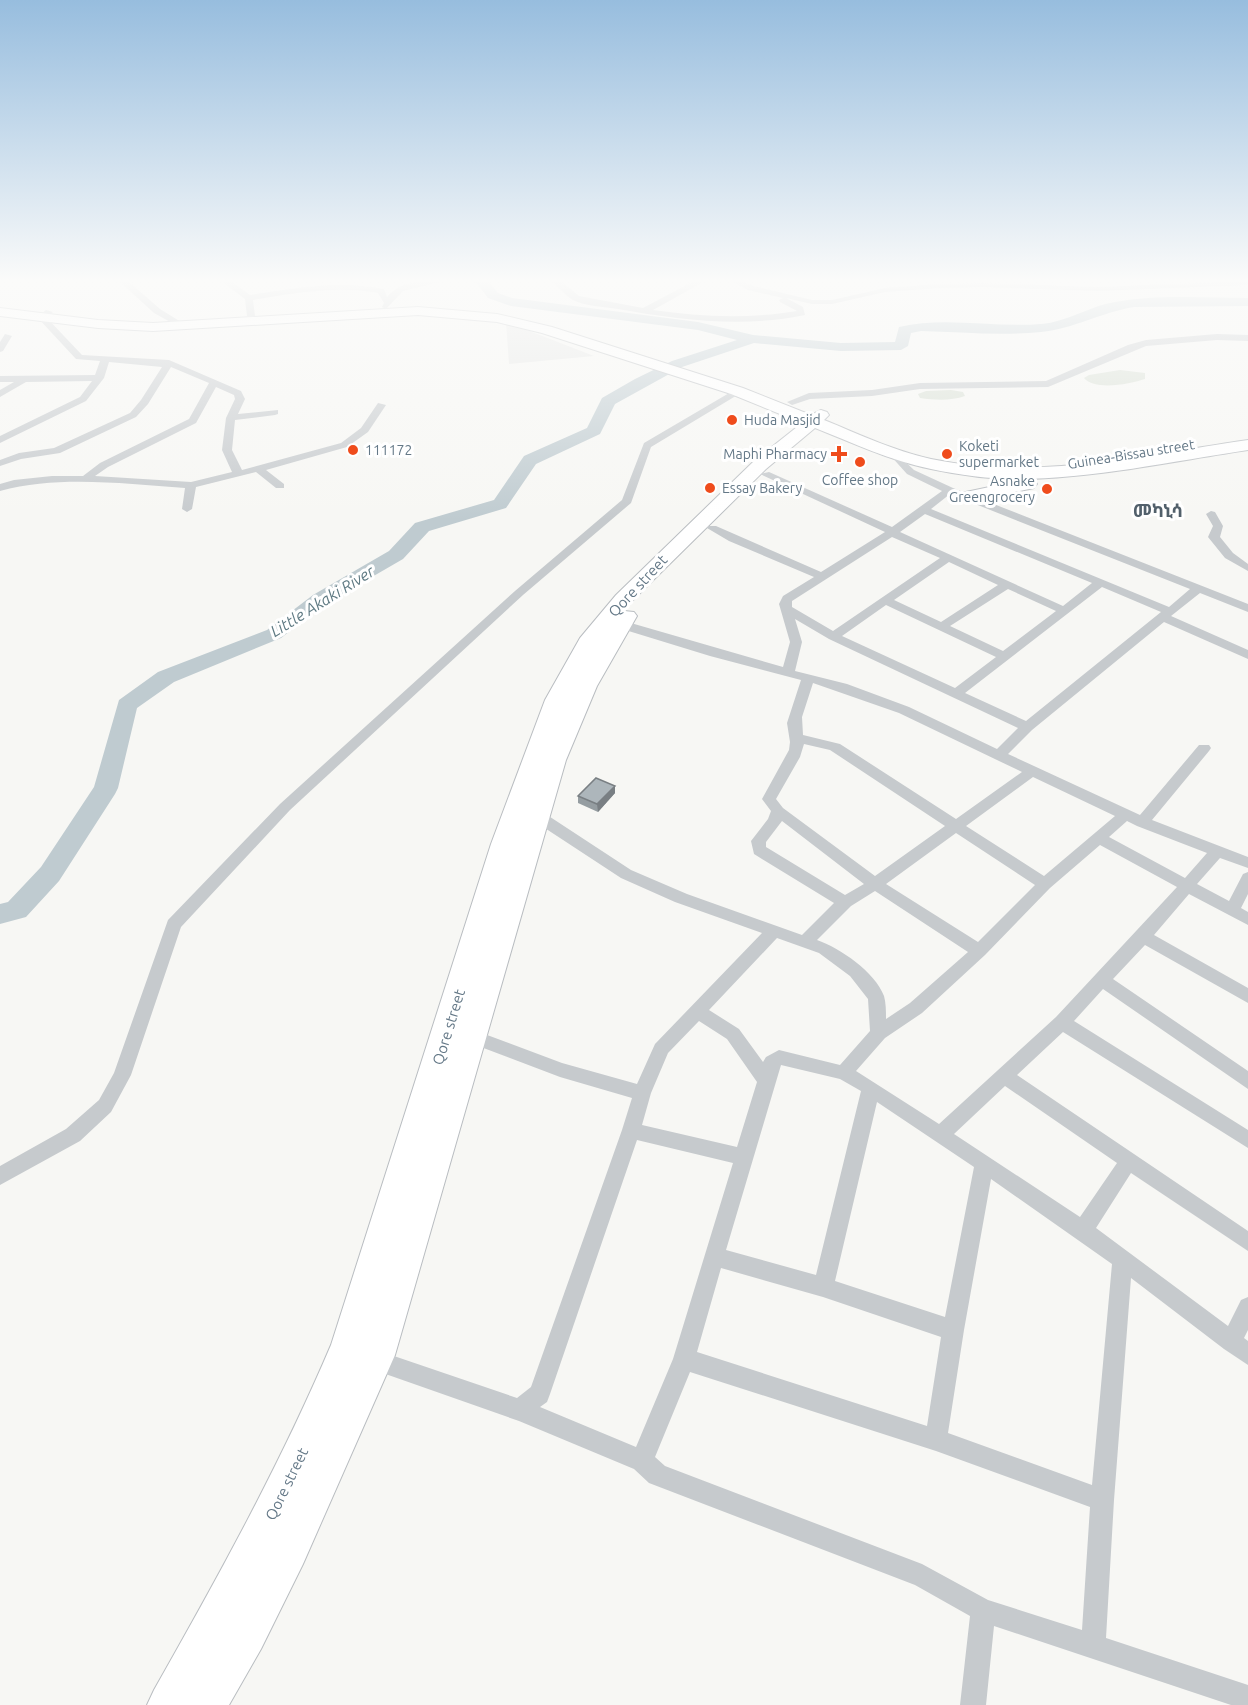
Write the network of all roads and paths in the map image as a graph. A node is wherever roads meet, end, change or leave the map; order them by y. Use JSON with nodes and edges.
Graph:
{"nodes":[{"id":1,"x":105,"y":360,"type":"edge"},
{"id":2,"x":117,"y":361,"type":"edge"},
{"id":3,"x":657,"y":361,"type":"edge"},
{"id":4,"x":1101,"y":361,"type":"edge"},
{"id":5,"x":169,"y":363,"type":"junction"},
{"id":6,"x":701,"y":374,"type":"junction"},
{"id":7,"x":99,"y":378,"type":"junction"},
{"id":8,"x":0,"y":379,"type":"edge"},
{"id":9,"x":25,"y":379,"type":"junction"},
{"id":10,"x":214,"y":382,"type":"junction"},
{"id":11,"x":739,"y":392,"type":"junction"},
{"id":12,"x":0,"y":394,"type":"edge"},
{"id":13,"x":381,"y":405,"type":"dead end"},
{"id":14,"x":275,"y":412,"type":"dead end"},
{"id":15,"x":231,"y":418,"type":"junction"},
{"id":16,"x":809,"y":421,"type":"junction"},
{"id":17,"x":850,"y":438,"type":"junction"},
{"id":18,"x":1248,"y":438,"type":"edge"},
{"id":19,"x":0,"y":440,"type":"edge"},
{"id":20,"x":1248,"y":445,"type":"edge"},
{"id":21,"x":894,"y":454,"type":"junction"},
{"id":22,"x":0,"y":463,"type":"edge"},
{"id":23,"x":258,"y":469,"type":"junction"},
{"id":24,"x":1074,"y":470,"type":"junction"},
{"id":25,"x":0,"y":473,"type":"edge"},
{"id":26,"x":238,"y":473,"type":"junction"},
{"id":27,"x":765,"y":474,"type":"junction"},
{"id":28,"x":85,"y":479,"type":"junction"},
{"id":29,"x":14,"y":483,"type":"junction"},
{"id":30,"x":191,"y":485,"type":"junction"},
{"id":31,"x":280,"y":486,"type":"dead end"},
{"id":32,"x":0,"y":488,"type":"edge"},
{"id":33,"x":949,"y":490,"type":"junction"},
{"id":34,"x":967,"y":497,"type":"junction"},
{"id":35,"x":187,"y":509,"type":"dead end"},
{"id":36,"x":923,"y":509,"type":"junction"},
{"id":37,"x":1211,"y":514,"type":"dead end"},
{"id":38,"x":712,"y":528,"type":"junction"},
{"id":39,"x":891,"y":532,"type":"junction"},
{"id":40,"x":948,"y":558,"type":"junction"},
{"id":41,"x":1248,"y":568,"type":"edge"},
{"id":42,"x":821,"y":576,"type":"junction"},
{"id":43,"x":1099,"y":584,"type":"junction"},
{"id":44,"x":1006,"y":585,"type":"junction"},
{"id":45,"x":1199,"y":588,"type":"junction"},
{"id":46,"x":885,"y":600,"type":"junction"},
{"id":47,"x":1248,"y":608,"type":"edge"},
{"id":48,"x":787,"y":609,"type":"junction"},
{"id":49,"x":1063,"y":610,"type":"junction"},
{"id":50,"x":1168,"y":615,"type":"junction"},
{"id":51,"x":613,"y":622,"type":"junction"},
{"id":52,"x":943,"y":626,"type":"junction"},
{"id":53,"x":833,"y":636,"type":"junction"},
{"id":54,"x":1248,"y":655,"type":"edge"},
{"id":55,"x":1005,"y":657,"type":"junction"},
{"id":56,"x":788,"y":672,"type":"junction"},
{"id":57,"x":808,"y":678,"type":"junction"},
{"id":58,"x":956,"y":693,"type":"junction"},
{"id":59,"x":1027,"y":727,"type":"junction"},
{"id":60,"x":798,"y":738,"type":"junction"},
{"id":61,"x":1204,"y":748,"type":"dead end"},
{"id":62,"x":999,"y":754,"type":"junction"},
{"id":63,"x":1032,"y":771,"type":"junction"},
{"id":64,"x":527,"y":811,"type":"junction"},
{"id":65,"x":778,"y":811,"type":"junction"},
{"id":66,"x":1125,"y":815,"type":"junction"},
{"id":67,"x":1142,"y":822,"type":"junction"},
{"id":68,"x":956,"y":826,"type":"junction"},
{"id":69,"x":1099,"y":837,"type":"junction"},
{"id":70,"x":1218,"y":850,"type":"junction"},
{"id":71,"x":1248,"y":863,"type":"edge"},
{"id":72,"x":1248,"y":878,"type":"edge"},
{"id":73,"x":875,"y":884,"type":"junction"},
{"id":74,"x":1045,"y":884,"type":"junction"},
{"id":75,"x":1185,"y":886,"type":"junction"},
{"id":76,"x":845,"y":902,"type":"junction"},
{"id":77,"x":1232,"y":911,"type":"junction"},
{"id":78,"x":1248,"y":919,"type":"edge"},
{"id":79,"x":772,"y":932,"type":"junction"},
{"id":80,"x":1143,"y":936,"type":"junction"},
{"id":81,"x":806,"y":941,"type":"junction"},
{"id":82,"x":979,"y":951,"type":"junction"},
{"id":83,"x":1102,"y":980,"type":"junction"},
{"id":84,"x":1248,"y":996,"type":"edge"},
{"id":85,"x":697,"y":1011,"type":"junction"},
{"id":86,"x":1062,"y":1022,"type":"junction"},
{"id":87,"x":879,"y":1033,"type":"junction"},
{"id":88,"x":471,"y":1036,"type":"junction"},
{"id":89,"x":844,"y":1072,"type":"junction"},
{"id":90,"x":1004,"y":1076,"type":"junction"},
{"id":91,"x":766,"y":1080,"type":"junction"},
{"id":92,"x":1248,"y":1081,"type":"edge"},
{"id":93,"x":871,"y":1088,"type":"junction"},
{"id":94,"x":642,"y":1093,"type":"junction"},
{"id":95,"x":631,"y":1130,"type":"junction"},
{"id":96,"x":940,"y":1135,"type":"junction"},
{"id":97,"x":1248,"y":1140,"type":"edge"},
{"id":98,"x":743,"y":1157,"type":"junction"},
{"id":99,"x":1128,"y":1162,"type":"junction"},
{"id":100,"x":984,"y":1165,"type":"junction"},
{"id":101,"x":0,"y":1176,"type":"edge"},
{"id":102,"x":1083,"y":1230,"type":"junction"},
{"id":103,"x":1248,"y":1242,"type":"edge"},
{"id":104,"x":714,"y":1256,"type":"junction"},
{"id":105,"x":1122,"y":1262,"type":"junction"},
{"id":106,"x":823,"y":1287,"type":"junction"},
{"id":107,"x":1248,"y":1307,"type":"edge"},
{"id":108,"x":953,"y":1330,"type":"junction"},
{"id":109,"x":349,"y":1347,"type":"junction"},
{"id":110,"x":1240,"y":1348,"type":"edge"},
{"id":111,"x":377,"y":1355,"type":"junction"},
{"id":112,"x":684,"y":1359,"type":"junction"},
{"id":113,"x":519,"y":1410,"type":"junction"},
{"id":114,"x":936,"y":1440,"type":"junction"},
{"id":115,"x":642,"y":1461,"type":"junction"},
{"id":116,"x":1102,"y":1500,"type":"junction"},
{"id":117,"x":983,"y":1610,"type":"junction"},
{"id":118,"x":1093,"y":1647,"type":"junction"},
{"id":119,"x":1248,"y":1698,"type":"edge"},
{"id":120,"x":169,"y":1705,"type":"edge"},
{"id":121,"x":205,"y":1705,"type":"edge"},
{"id":122,"x":973,"y":1705,"type":"edge"}],
"edges":[{"from":1,"to":7,"type":"street"},
{"from":2,"to":5,"type":"street"},
{"from":3,"to":6,"type":"main road"},
{"from":4,"to":16,"type":"street"},
{"from":5,"to":10,"type":"street"},
{"from":5,"to":22,"type":"street"},
{"from":6,"to":11,"type":"main road"},
{"from":6,"to":16,"type":"main road","name":"Guinea-Bissau street"},
{"from":7,"to":9,"type":"street"},
{"from":7,"to":19,"type":"street"},
{"from":8,"to":9,"type":"street"},
{"from":9,"to":12,"type":"street"},
{"from":10,"to":15,"type":"street"},
{"from":10,"to":28,"type":"street"},
{"from":11,"to":16,"type":"main road"},
{"from":11,"to":101,"type":"street"},
{"from":13,"to":23,"type":"street"},
{"from":14,"to":15,"type":"street"},
{"from":15,"to":26,"type":"street"},
{"from":16,"to":17,"type":"main road"},
{"from":16,"to":17,"type":"main road"},
{"from":16,"to":18,"type":"main road","name":"Guinea-Bissau street"},
{"from":16,"to":27,"type":"main road","name":"Qore street"},
{"from":16,"to":51,"type":"main road","name":"Qore street"},
{"from":17,"to":21,"type":"main road"},
{"from":20,"to":24,"type":"main road"},
{"from":21,"to":24,"type":"main road"},
{"from":21,"to":33,"type":"street"},
{"from":23,"to":26,"type":"street"},
{"from":23,"to":31,"type":"street"},
{"from":24,"to":34,"type":"main road"},
{"from":25,"to":29,"type":"street"},
{"from":26,"to":30,"type":"street"},
{"from":27,"to":38,"type":"main road","name":"Qore street"},
{"from":27,"to":39,"type":"street"},
{"from":28,"to":29,"type":"street"},
{"from":28,"to":30,"type":"street"},
{"from":29,"to":32,"type":"street"},
{"from":30,"to":35,"type":"street"},
{"from":33,"to":34,"type":"street"},
{"from":33,"to":36,"type":"street"},
{"from":34,"to":45,"type":"street"},
{"from":36,"to":39,"type":"street"},
{"from":36,"to":43,"type":"street"},
{"from":37,"to":41,"type":"street"},
{"from":38,"to":42,"type":"street"},
{"from":38,"to":51,"type":"main road","name":"Qore street"},
{"from":39,"to":40,"type":"street"},
{"from":39,"to":42,"type":"street"},
{"from":40,"to":44,"type":"street"},
{"from":40,"to":46,"type":"street"},
{"from":42,"to":48,"type":"street"},
{"from":43,"to":49,"type":"street"},
{"from":43,"to":50,"type":"street"},
{"from":44,"to":49,"type":"street"},
{"from":44,"to":52,"type":"street"},
{"from":45,"to":47,"type":"street"},
{"from":45,"to":50,"type":"street"},
{"from":46,"to":52,"type":"street"},
{"from":46,"to":53,"type":"street"},
{"from":48,"to":53,"type":"street"},
{"from":48,"to":56,"type":"street"},
{"from":49,"to":55,"type":"street"},
{"from":50,"to":54,"type":"street"},
{"from":50,"to":59,"type":"street"},
{"from":51,"to":56,"type":"street"},
{"from":51,"to":64,"type":"main road","name":"Qore street"},
{"from":52,"to":55,"type":"street"},
{"from":53,"to":58,"type":"street"},
{"from":55,"to":58,"type":"street"},
{"from":56,"to":57,"type":"street"},
{"from":57,"to":60,"type":"street"},
{"from":57,"to":62,"type":"street"},
{"from":58,"to":59,"type":"street"},
{"from":59,"to":62,"type":"street"},
{"from":60,"to":65,"type":"street"},
{"from":60,"to":68,"type":"street"},
{"from":61,"to":67,"type":"street"},
{"from":62,"to":63,"type":"street"},
{"from":63,"to":66,"type":"street"},
{"from":63,"to":68,"type":"street"},
{"from":64,"to":79,"type":"street"},
{"from":64,"to":88,"type":"main road","name":"Qore street"},
{"from":64,"to":109,"type":"main road","name":"Qore street"},
{"from":65,"to":73,"type":"street"},
{"from":65,"to":76,"type":"street"},
{"from":66,"to":67,"type":"street"},
{"from":66,"to":69,"type":"street"},
{"from":67,"to":70,"type":"street"},
{"from":68,"to":73,"type":"street"},
{"from":68,"to":74,"type":"street"},
{"from":69,"to":74,"type":"street"},
{"from":69,"to":75,"type":"street"},
{"from":70,"to":71,"type":"street"},
{"from":70,"to":75,"type":"street"},
{"from":72,"to":77,"type":"street"},
{"from":73,"to":76,"type":"street"},
{"from":73,"to":82,"type":"street"},
{"from":74,"to":82,"type":"street"},
{"from":75,"to":77,"type":"street"},
{"from":75,"to":80,"type":"street"},
{"from":76,"to":81,"type":"street"},
{"from":77,"to":78,"type":"street"},
{"from":79,"to":81,"type":"street"},
{"from":79,"to":85,"type":"street"},
{"from":80,"to":83,"type":"street"},
{"from":80,"to":84,"type":"street"},
{"from":81,"to":87,"type":"street"},
{"from":82,"to":87,"type":"street"},
{"from":83,"to":86,"type":"street"},
{"from":83,"to":92,"type":"street"},
{"from":85,"to":91,"type":"street"},
{"from":85,"to":94,"type":"street"},
{"from":86,"to":90,"type":"street"},
{"from":86,"to":97,"type":"street"},
{"from":87,"to":89,"type":"street"},
{"from":88,"to":94,"type":"street"},
{"from":88,"to":111,"type":"main road","name":"Qore street"},
{"from":89,"to":91,"type":"street"},
{"from":89,"to":93,"type":"street"},
{"from":90,"to":96,"type":"street"},
{"from":90,"to":99,"type":"street"},
{"from":91,"to":98,"type":"street"},
{"from":93,"to":96,"type":"street"},
{"from":93,"to":106,"type":"street"},
{"from":94,"to":95,"type":"street"},
{"from":95,"to":98,"type":"street"},
{"from":95,"to":113,"type":"street"},
{"from":96,"to":100,"type":"street"},
{"from":98,"to":104,"type":"street"},
{"from":99,"to":102,"type":"street"},
{"from":99,"to":103,"type":"street"},
{"from":100,"to":102,"type":"street"},
{"from":100,"to":108,"type":"street"},
{"from":102,"to":105,"type":"street"},
{"from":104,"to":106,"type":"street"},
{"from":104,"to":112,"type":"street"},
{"from":105,"to":110,"type":"street"},
{"from":105,"to":116,"type":"street"},
{"from":106,"to":108,"type":"street"},
{"from":107,"to":110,"type":"street"},
{"from":108,"to":114,"type":"street"},
{"from":109,"to":111,"type":"street"},
{"from":109,"to":120,"type":"main road","name":"Qore street"},
{"from":111,"to":113,"type":"street"},
{"from":111,"to":121,"type":"main road","name":"Qore street"},
{"from":112,"to":114,"type":"street"},
{"from":112,"to":115,"type":"street"},
{"from":113,"to":115,"type":"street"},
{"from":114,"to":116,"type":"street"},
{"from":115,"to":117,"type":"street"},
{"from":116,"to":118,"type":"street"},
{"from":117,"to":118,"type":"street"},
{"from":117,"to":122,"type":"street"},
{"from":118,"to":119,"type":"street"}]}
